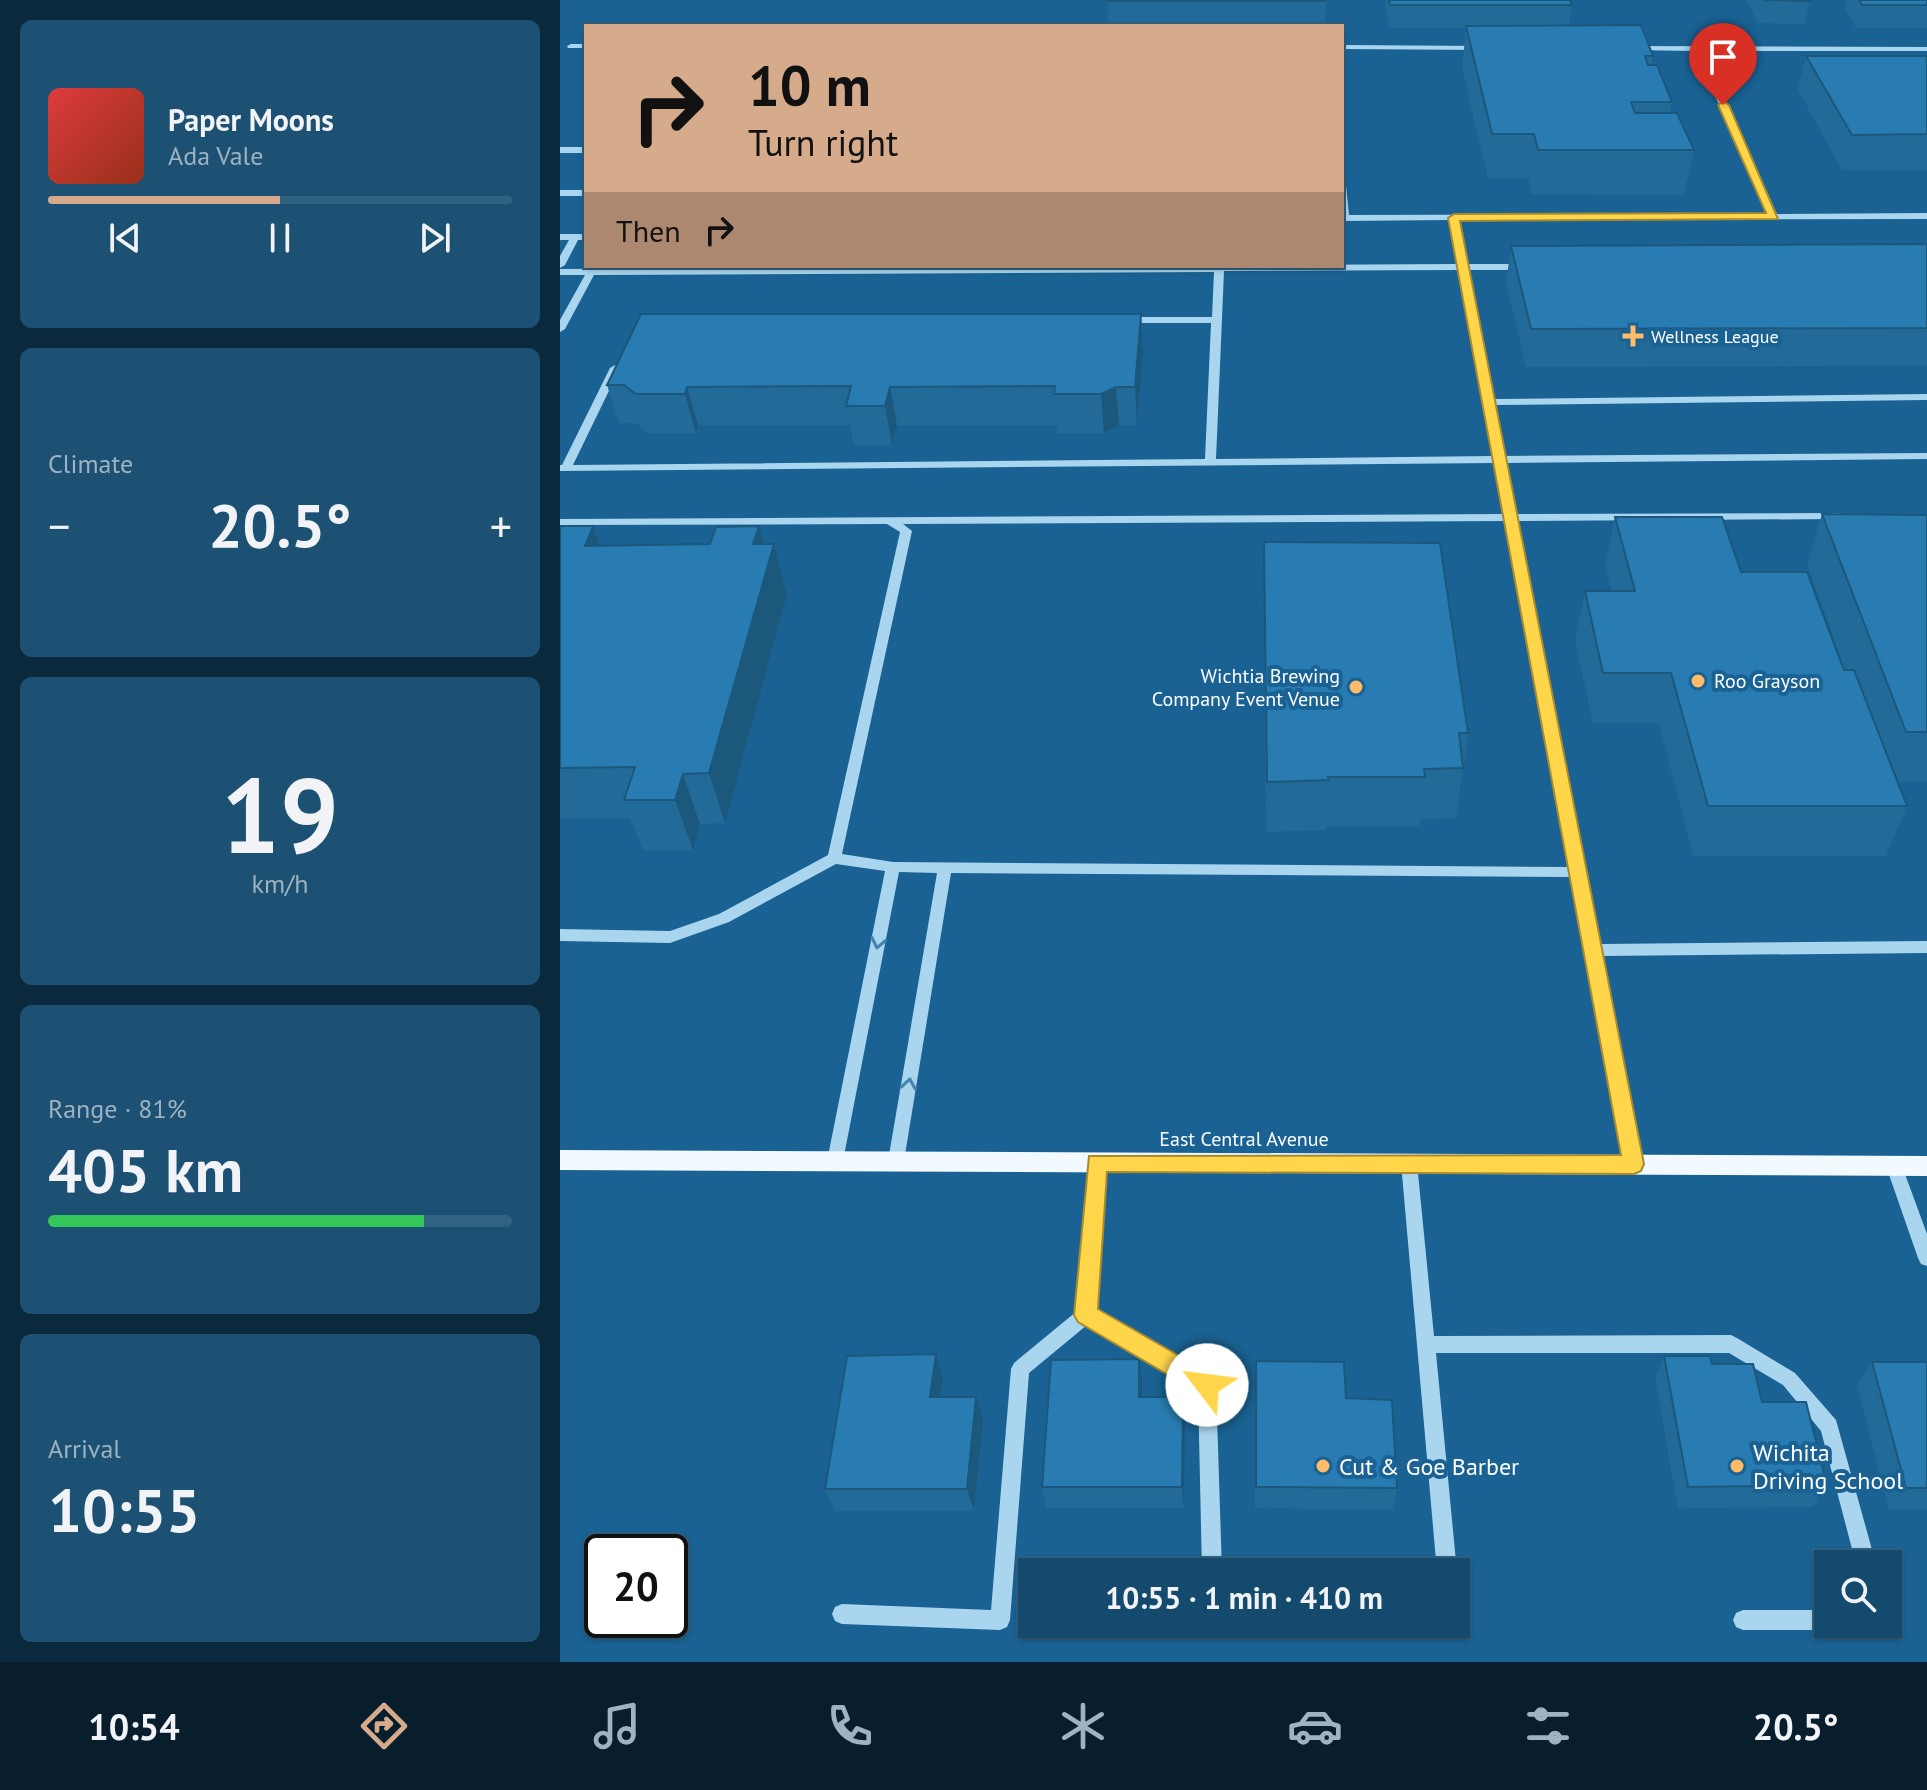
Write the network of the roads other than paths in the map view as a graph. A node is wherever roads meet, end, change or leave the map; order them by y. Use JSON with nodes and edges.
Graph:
{"nodes":[{"id":1,"x":571,"y":46,"type":"dead end"},
{"id":2,"x":584,"y":46,"type":"edge"},
{"id":3,"x":1344,"y":47,"type":"edge"},
{"id":4,"x":1497,"y":48,"type":"edge"},
{"id":5,"x":1621,"y":48,"type":"edge"},
{"id":6,"x":1698,"y":48,"type":"junction"},
{"id":7,"x":1927,"y":49,"type":"edge"},
{"id":8,"x":560,"y":150,"type":"edge"},
{"id":9,"x":584,"y":150,"type":"edge"},
{"id":10,"x":560,"y":193,"type":"edge"},
{"id":11,"x":584,"y":193,"type":"edge"},
{"id":12,"x":1927,"y":216,"type":"edge"},
{"id":13,"x":1774,"y":217,"type":"junction"},
{"id":14,"x":1344,"y":218,"type":"edge"},
{"id":15,"x":1454,"y":218,"type":"junction"},
{"id":16,"x":560,"y":237,"type":"edge"},
{"id":17,"x":581,"y":237,"type":"edge"},
{"id":18,"x":560,"y":265,"type":"edge"},
{"id":19,"x":1463,"y":267,"type":"junction"},
{"id":20,"x":1341,"y":268,"type":"edge"},
{"id":21,"x":1344,"y":268,"type":"edge"},
{"id":22,"x":1543,"y":268,"type":"edge"},
{"id":23,"x":1219,"y":269,"type":"junction"},
{"id":24,"x":560,"y":272,"type":"edge"},
{"id":25,"x":591,"y":272,"type":"junction"},
{"id":26,"x":1106,"y":320,"type":"edge"},
{"id":27,"x":1217,"y":320,"type":"junction"},
{"id":28,"x":560,"y":329,"type":"edge"},
{"id":29,"x":621,"y":358,"type":"edge"},
{"id":30,"x":1927,"y":397,"type":"edge"},
{"id":31,"x":1489,"y":402,"type":"junction"},
{"id":32,"x":1927,"y":456,"type":"edge"},
{"id":33,"x":1500,"y":461,"type":"junction"},
{"id":34,"x":1210,"y":462,"type":"junction"},
{"id":35,"x":563,"y":468,"type":"edge"},
{"id":36,"x":1847,"y":516,"type":"edge"},
{"id":37,"x":1511,"y":518,"type":"junction"},
{"id":38,"x":887,"y":520,"type":"junction"},
{"id":39,"x":560,"y":522,"type":"edge"},
{"id":40,"x":834,"y":858,"type":"junction"},
{"id":41,"x":893,"y":867,"type":"junction"},
{"id":42,"x":945,"y":868,"type":"junction"},
{"id":43,"x":1578,"y":872,"type":"junction"},
{"id":44,"x":560,"y":935,"type":"edge"},
{"id":45,"x":1927,"y":947,"type":"edge"},
{"id":46,"x":1592,"y":950,"type":"junction"},
{"id":47,"x":560,"y":1160,"type":"edge"},
{"id":48,"x":835,"y":1161,"type":"junction"},
{"id":49,"x":896,"y":1161,"type":"junction"},
{"id":50,"x":1097,"y":1162,"type":"junction"},
{"id":51,"x":1409,"y":1163,"type":"junction"},
{"id":52,"x":1634,"y":1164,"type":"junction"},
{"id":53,"x":1894,"y":1166,"type":"junction"},
{"id":54,"x":1927,"y":1166,"type":"edge"},
{"id":55,"x":1927,"y":1258,"type":"edge"},
{"id":56,"x":1086,"y":1315,"type":"junction"},
{"id":57,"x":1426,"y":1345,"type":"junction"},
{"id":58,"x":1862,"y":1550,"type":"edge"},
{"id":59,"x":1212,"y":1558,"type":"edge"},
{"id":60,"x":1446,"y":1558,"type":"edge"},
{"id":61,"x":842,"y":1614,"type":"dead end"},
{"id":62,"x":1743,"y":1620,"type":"dead end"},
{"id":63,"x":1814,"y":1620,"type":"edge"}],
"edges":[{"from":1,"to":2,"type":"lane"},
{"from":3,"to":4,"type":"lane"},
{"from":5,"to":6,"type":"lane"},
{"from":6,"to":7,"type":"lane"},
{"from":6,"to":13,"type":"lane"},
{"from":8,"to":9,"type":"lane"},
{"from":10,"to":11,"type":"lane"},
{"from":12,"to":13,"type":"lane"},
{"from":13,"to":15,"type":"lane"},
{"from":14,"to":15,"type":"lane"},
{"from":15,"to":19,"type":"lane"},
{"from":16,"to":17,"type":"lane"},
{"from":17,"to":18,"type":"lane"},
{"from":19,"to":21,"type":"lane"},
{"from":19,"to":22,"type":"lane"},
{"from":19,"to":31,"type":"lane"},
{"from":20,"to":23,"type":"lane"},
{"from":23,"to":25,"type":"lane"},
{"from":23,"to":27,"type":"lane"},
{"from":24,"to":25,"type":"lane"},
{"from":25,"to":28,"type":"lane"},
{"from":26,"to":27,"type":"lane"},
{"from":27,"to":34,"type":"lane"},
{"from":29,"to":35,"type":"lane"},
{"from":30,"to":31,"type":"lane"},
{"from":31,"to":33,"type":"lane"},
{"from":32,"to":33,"type":"lane"},
{"from":33,"to":34,"type":"lane"},
{"from":33,"to":37,"type":"lane"},
{"from":34,"to":35,"type":"lane"},
{"from":36,"to":37,"type":"lane"},
{"from":37,"to":38,"type":"lane"},
{"from":37,"to":43,"type":"lane"},
{"from":38,"to":39,"type":"lane"},
{"from":38,"to":40,"type":"lane"},
{"from":40,"to":41,"type":"lane"},
{"from":40,"to":44,"type":"lane"},
{"from":41,"to":42,"type":"lane"},
{"from":41,"to":48,"type":"lane","one_way":true},
{"from":42,"to":43,"type":"lane"},
{"from":49,"to":42,"type":"lane","one_way":true},
{"from":43,"to":46,"type":"lane"},
{"from":45,"to":46,"type":"lane"},
{"from":46,"to":52,"type":"lane"},
{"from":47,"to":48,"type":"main road","name":"East Central Avenue"},
{"from":48,"to":49,"type":"main road","name":"East Central Avenue"},
{"from":49,"to":50,"type":"main road","name":"East Central Avenue"},
{"from":50,"to":51,"type":"main road","name":"East Central Avenue"},
{"from":50,"to":56,"type":"lane"},
{"from":51,"to":52,"type":"main road","name":"East Central Avenue"},
{"from":51,"to":57,"type":"lane"},
{"from":52,"to":53,"type":"main road","name":"East Central Avenue"},
{"from":53,"to":54,"type":"main road","name":"East Central Avenue"},
{"from":53,"to":55,"type":"lane"},
{"from":56,"to":59,"type":"lane"},
{"from":56,"to":61,"type":"lane"},
{"from":57,"to":58,"type":"lane"},
{"from":57,"to":60,"type":"lane"},
{"from":62,"to":63,"type":"lane"}]}
